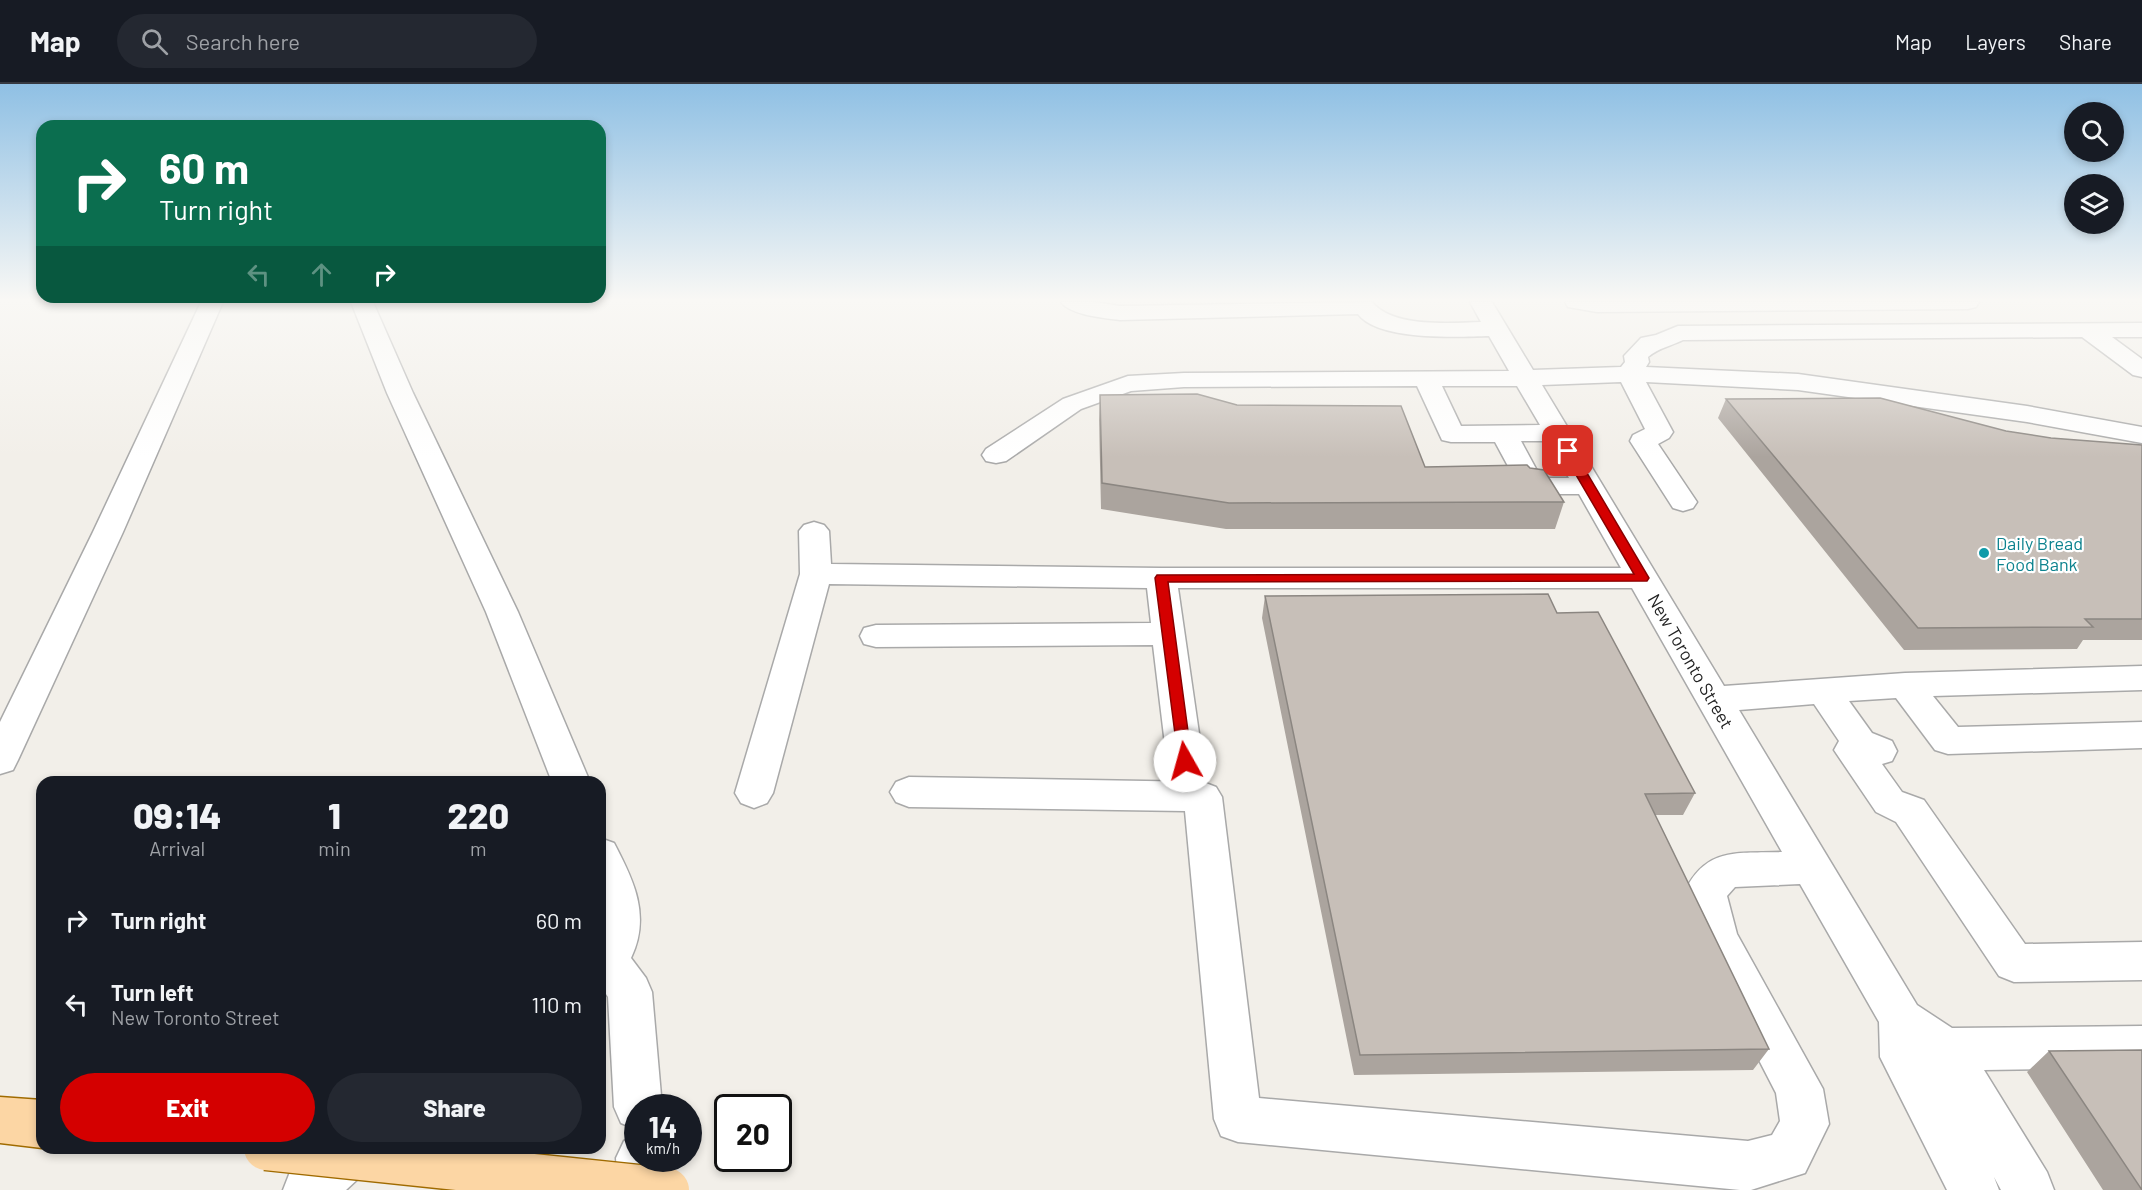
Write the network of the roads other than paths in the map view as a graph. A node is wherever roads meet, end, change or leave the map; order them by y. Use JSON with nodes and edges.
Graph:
{"nodes":[{"id":1,"x":189,"y":354,"type":"edge"},
{"id":2,"x":384,"y":354,"type":"edge"},
{"id":3,"x":1511,"y":354,"type":"edge"},
{"id":4,"x":1658,"y":354,"type":"edge"},
{"id":5,"x":2119,"y":354,"type":"edge"},
{"id":6,"x":1633,"y":368,"type":"junction"},
{"id":7,"x":2142,"y":370,"type":"edge"},
{"id":8,"x":1426,"y":378,"type":"junction"},
{"id":9,"x":1525,"y":378,"type":"junction"},
{"id":10,"x":1558,"y":433,"type":"junction"},
{"id":11,"x":1504,"y":434,"type":"junction"},
{"id":12,"x":2142,"y":435,"type":"edge"},
{"id":13,"x":996,"y":455,"type":"dead end"},
{"id":14,"x":1589,"y":486,"type":"junction"},
{"id":15,"x":1683,"y":502,"type":"dead end"},
{"id":16,"x":814,"y":531,"type":"dead end"},
{"id":17,"x":816,"y":574,"type":"junction"},
{"id":18,"x":1161,"y":578,"type":"junction"},
{"id":19,"x":1643,"y":578,"type":"junction"},
{"id":20,"x":1170,"y":634,"type":"junction"},
{"id":21,"x":876,"y":636,"type":"dead end"},
{"id":22,"x":2142,"y":678,"type":"edge"},
{"id":23,"x":1905,"y":685,"type":"junction"},
{"id":24,"x":1824,"y":692,"type":"junction"},
{"id":25,"x":1713,"y":699,"type":"junction"},
{"id":26,"x":2142,"y":735,"type":"edge"},
{"id":27,"x":0,"y":760,"type":"edge"},
{"id":28,"x":1185,"y":761,"type":"dead end"},
{"id":29,"x":569,"y":776,"type":"edge"},
{"id":30,"x":909,"y":792,"type":"dead end"},
{"id":31,"x":754,"y":793,"type":"dead end"},
{"id":32,"x":1812,"y":867,"type":"junction"},
{"id":33,"x":606,"y":869,"type":"edge"},
{"id":34,"x":606,"y":961,"type":"edge"},
{"id":35,"x":2142,"y":961,"type":"edge"},
{"id":36,"x":606,"y":967,"type":"edge"},
{"id":37,"x":1901,"y":1019,"type":"junction"},
{"id":38,"x":2142,"y":1047,"type":"edge"},
{"id":39,"x":1946,"y":1049,"type":"junction"},
{"id":40,"x":637,"y":1094,"type":"edge"},
{"id":41,"x":0,"y":1120,"type":"edge"},
{"id":42,"x":36,"y":1123,"type":"edge"},
{"id":43,"x":323,"y":1154,"type":"edge"},
{"id":44,"x":349,"y":1154,"type":"edge"},
{"id":45,"x":642,"y":1172,"type":"edge"},
{"id":46,"x":308,"y":1190,"type":"edge"},
{"id":47,"x":643,"y":1190,"type":"edge"},
{"id":48,"x":667,"y":1190,"type":"edge"},
{"id":49,"x":1974,"y":1190,"type":"edge"},
{"id":50,"x":2029,"y":1190,"type":"edge"}],
"edges":[{"from":1,"to":27,"type":"street"},
{"from":2,"to":29,"type":"street"},
{"from":3,"to":9,"type":"street","name":"New Toronto Street"},
{"from":4,"to":6,"type":"street"},
{"from":5,"to":7,"type":"street"},
{"from":6,"to":9,"type":"street"},
{"from":6,"to":12,"type":"street"},
{"from":6,"to":15,"type":"street"},
{"from":8,"to":9,"type":"street"},
{"from":8,"to":11,"type":"street"},
{"from":8,"to":13,"type":"street"},
{"from":9,"to":10,"type":"street","name":"New Toronto Street"},
{"from":10,"to":11,"type":"street"},
{"from":10,"to":14,"type":"street","name":"New Toronto Street"},
{"from":11,"to":14,"type":"street"},
{"from":14,"to":19,"type":"street","name":"New Toronto Street"},
{"from":16,"to":17,"type":"street"},
{"from":17,"to":18,"type":"street"},
{"from":17,"to":31,"type":"street"},
{"from":18,"to":19,"type":"street"},
{"from":18,"to":20,"type":"street"},
{"from":19,"to":25,"type":"street","name":"New Toronto Street"},
{"from":20,"to":21,"type":"street"},
{"from":20,"to":28,"type":"street"},
{"from":22,"to":23,"type":"street"},
{"from":23,"to":24,"type":"street"},
{"from":23,"to":26,"type":"street"},
{"from":24,"to":25,"type":"street"},
{"from":24,"to":35,"type":"street"},
{"from":25,"to":32,"type":"street","name":"New Toronto Street"},
{"from":30,"to":32,"type":"street"},
{"from":32,"to":37,"type":"street","name":"New Toronto Street"},
{"from":33,"to":34,"type":"street"},
{"from":36,"to":40,"type":"street"},
{"from":37,"to":39,"type":"street","name":"New Toronto Street"},
{"from":37,"to":49,"type":"street","name":"New Toronto Street"},
{"from":38,"to":39,"type":"street"},
{"from":39,"to":50,"type":"street","name":"New Toronto Street"},
{"from":41,"to":42,"type":"main road"},
{"from":43,"to":48,"type":"main road","bridge":true},
{"from":44,"to":46,"type":"street"},
{"from":45,"to":47,"type":"street"}]}
